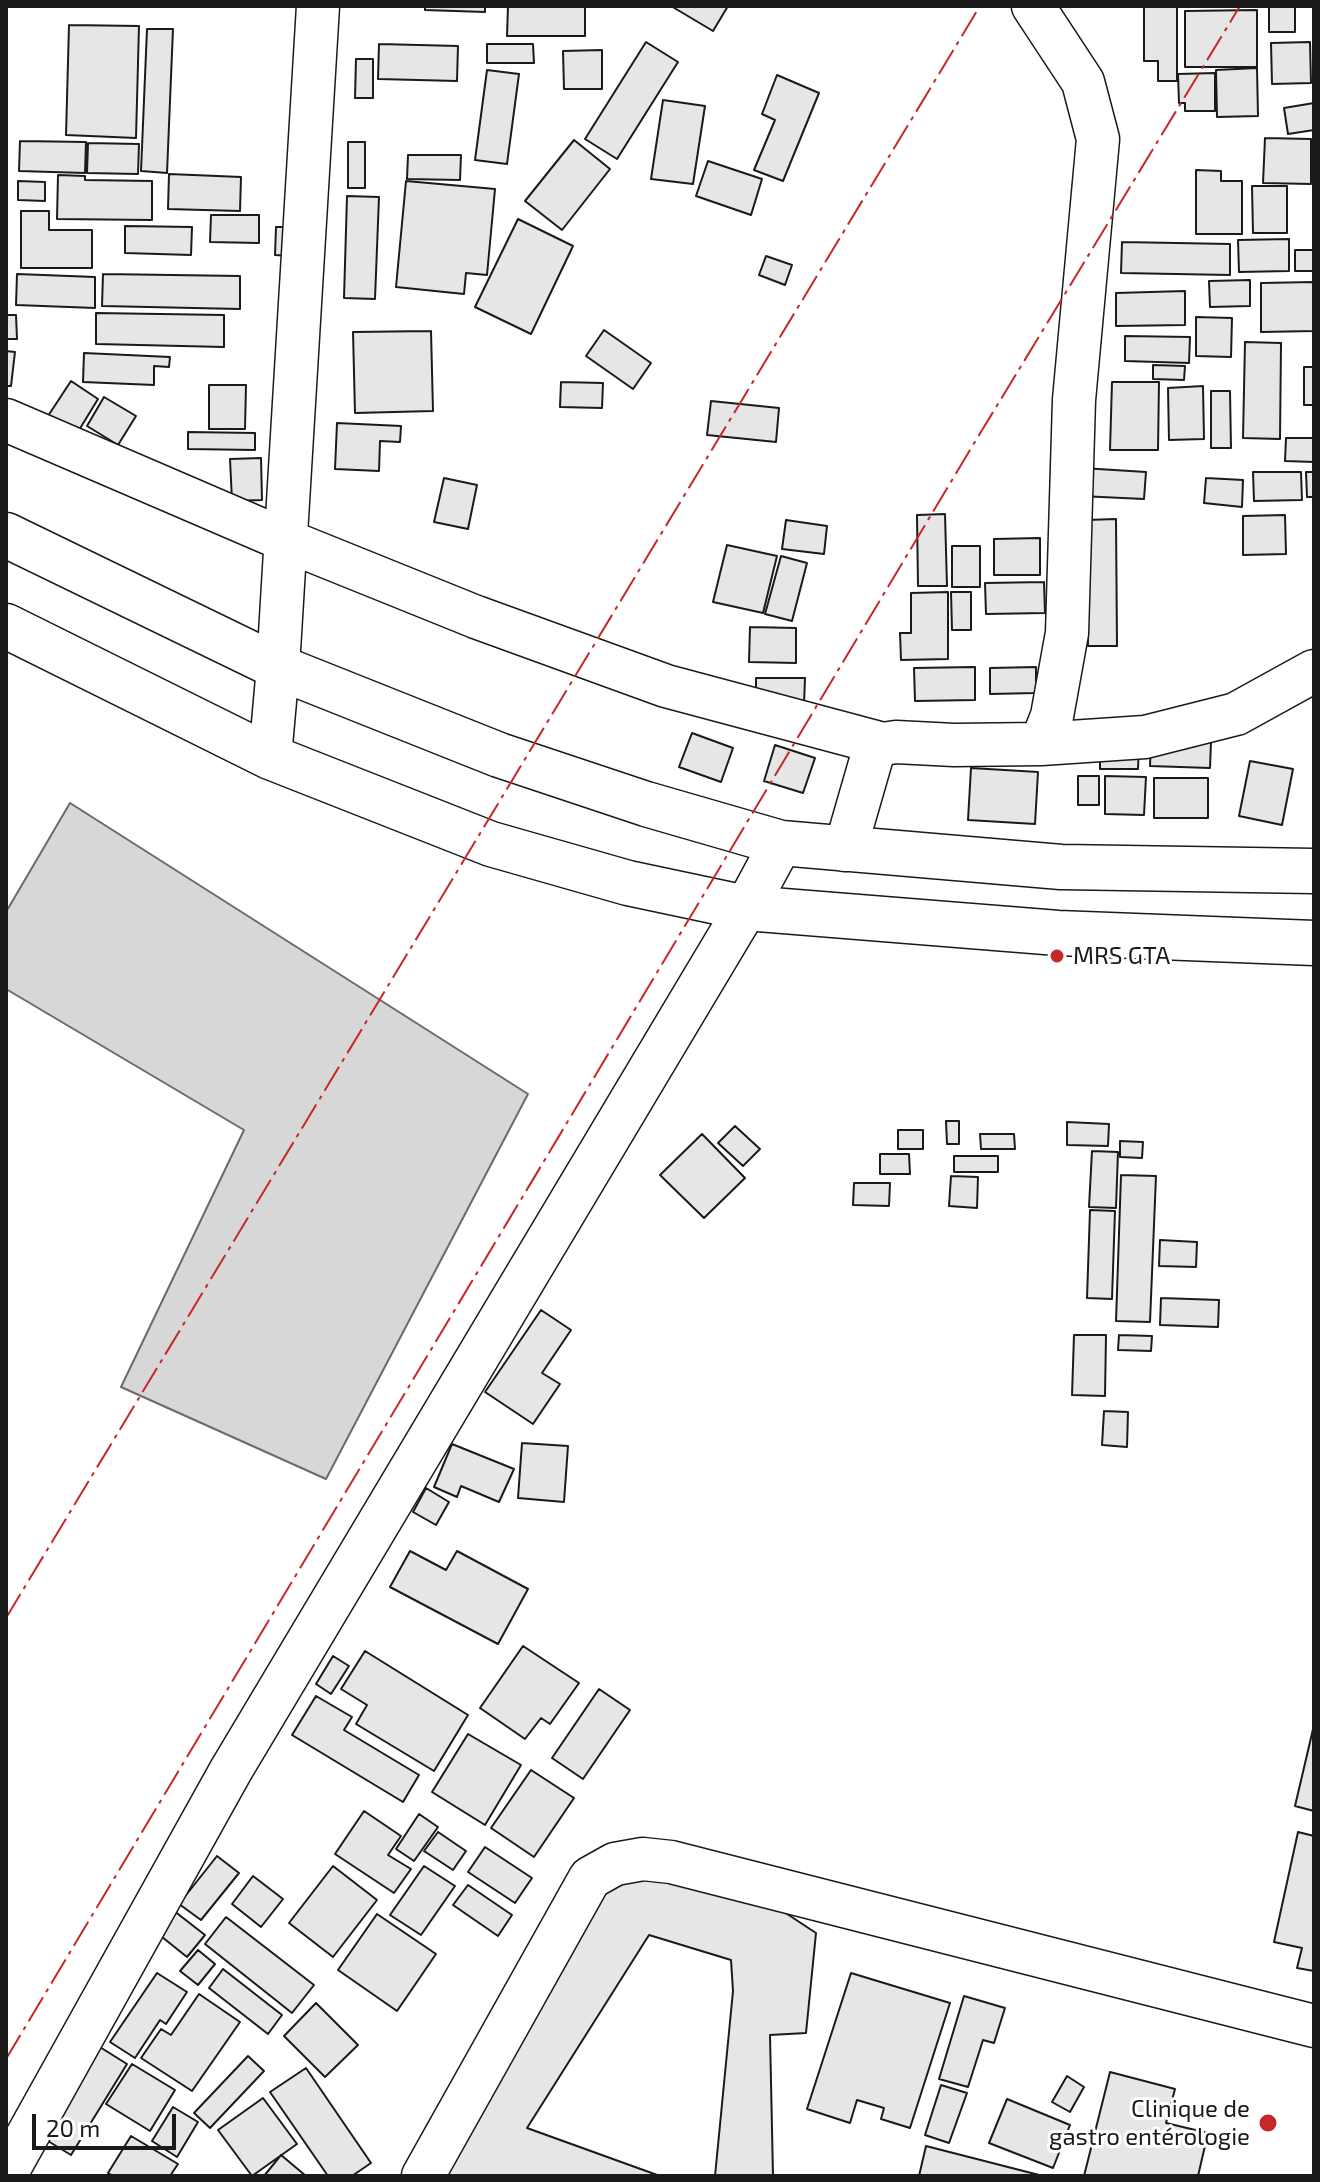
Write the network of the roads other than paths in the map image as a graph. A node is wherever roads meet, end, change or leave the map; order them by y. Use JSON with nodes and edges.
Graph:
{"nodes":[{"id":1,"x":318,"y":6,"type":"edge"},
{"id":2,"x":1033,"y":6,"type":"edge"},
{"id":3,"x":6,"y":420,"type":"edge"},
{"id":4,"x":6,"y":535,"type":"edge"},
{"id":5,"x":285,"y":540,"type":"junction"},
{"id":6,"x":6,"y":626,"type":"edge"},
{"id":7,"x":278,"y":667,"type":"junction"},
{"id":8,"x":1314,"y":671,"type":"edge"},
{"id":9,"x":883,"y":744,"type":"junction"},
{"id":10,"x":1041,"y":744,"type":"junction"},
{"id":11,"x":270,"y":757,"type":"junction"},
{"id":12,"x":781,"y":843,"type":"junction"},
{"id":13,"x":845,"y":850,"type":"junction"},
{"id":14,"x":1314,"y":871,"type":"edge"},
{"id":15,"x":746,"y":908,"type":"junction"},
{"id":16,"x":1314,"y":943,"type":"edge"},
{"id":17,"x":1314,"y":2026,"type":"edge"},
{"id":18,"x":6,"y":2174,"type":"edge"},
{"id":19,"x":423,"y":2176,"type":"edge"}],
"edges":[{"from":1,"to":5,"type":"street"},
{"from":2,"to":10,"type":"street"},
{"from":3,"to":5,"type":"street"},
{"from":4,"to":7,"type":"main road"},
{"from":5,"to":7,"type":"street"},
{"from":5,"to":9,"type":"street"},
{"from":6,"to":11,"type":"main road"},
{"from":7,"to":11,"type":"street"},
{"from":7,"to":12,"type":"main road"},
{"from":8,"to":10,"type":"street"},
{"from":9,"to":10,"type":"street"},
{"from":9,"to":13,"type":"street"},
{"from":11,"to":15,"type":"main road"},
{"from":12,"to":13,"type":"main road"},
{"from":12,"to":15,"type":"street"},
{"from":13,"to":14,"type":"main road"},
{"from":15,"to":16,"type":"main road"},
{"from":15,"to":18,"type":"street"},
{"from":17,"to":19,"type":"street"}]}
